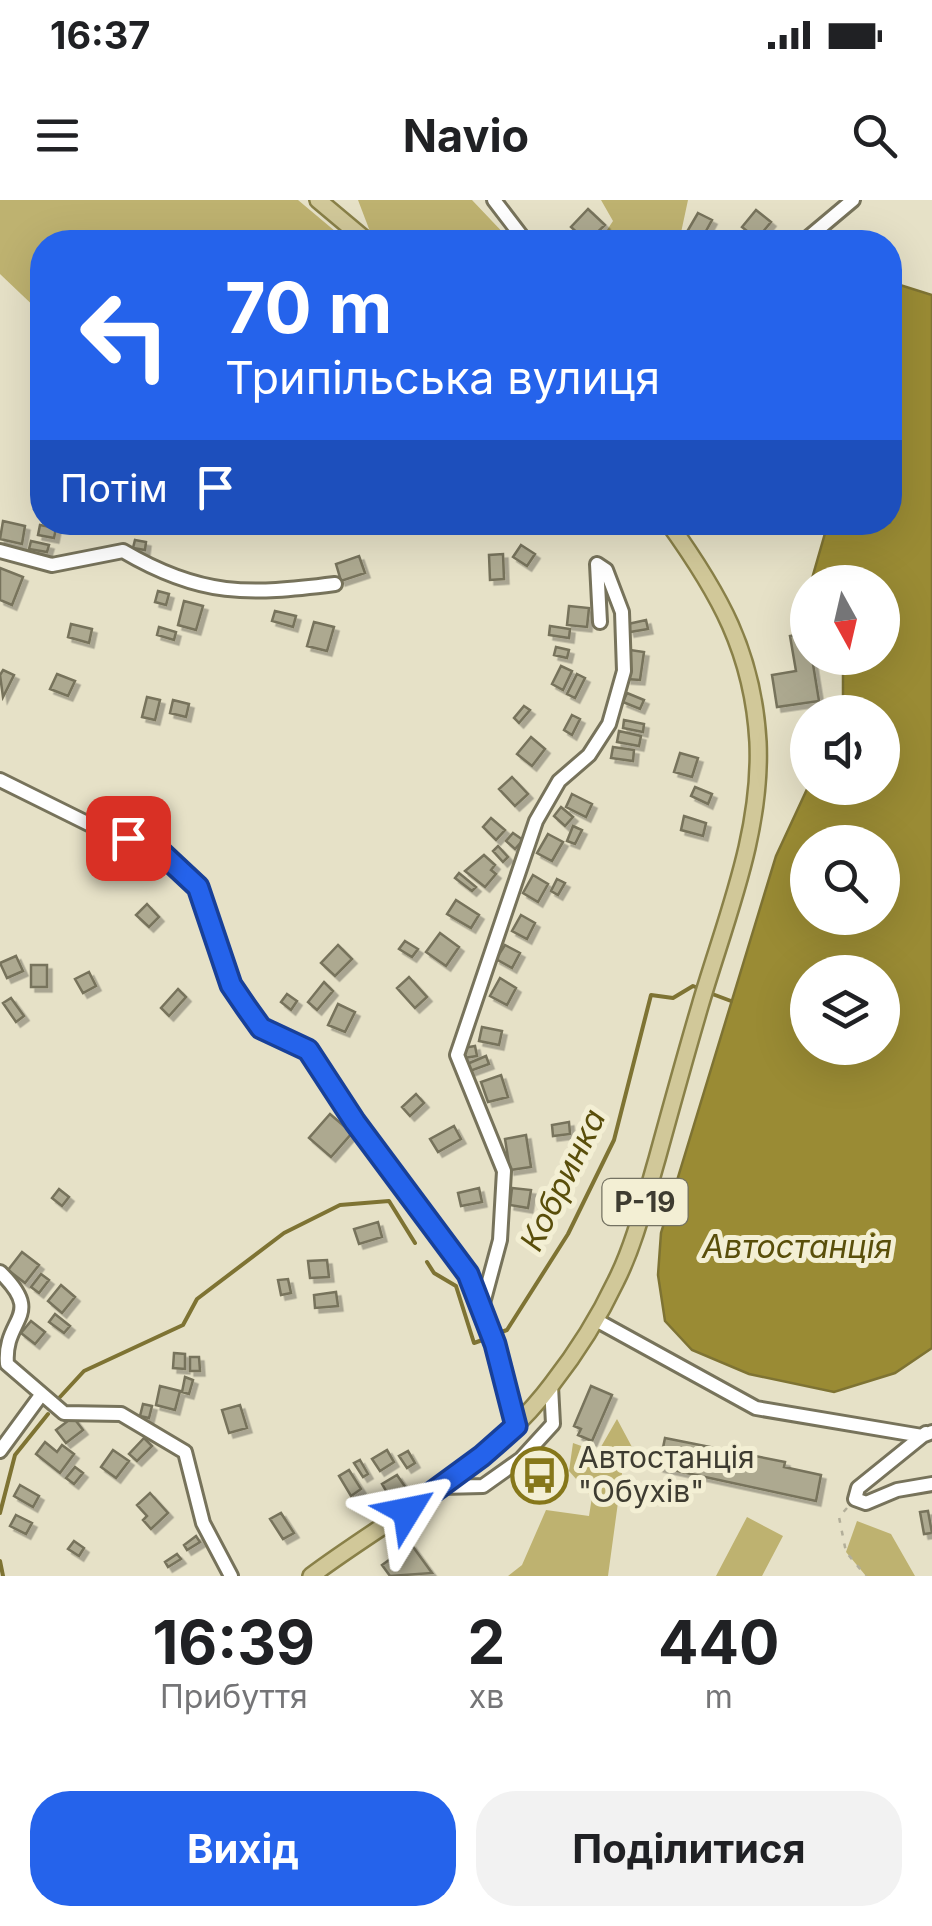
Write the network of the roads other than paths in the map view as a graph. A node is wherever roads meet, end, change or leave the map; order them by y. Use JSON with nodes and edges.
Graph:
{"nodes":[{"id":1,"x":318,"y":200,"type":"edge"},
{"id":2,"x":494,"y":200,"type":"edge"},
{"id":3,"x":854,"y":200,"type":"edge"},
{"id":4,"x":354,"y":230,"type":"edge"},
{"id":5,"x":517,"y":230,"type":"edge"},
{"id":6,"x":818,"y":230,"type":"edge"},
{"id":7,"x":678,"y":535,"type":"edge"},
{"id":8,"x":0,"y":551,"type":"edge"},
{"id":9,"x":335,"y":584,"type":"dead end"},
{"id":10,"x":600,"y":622,"type":"dead end"},
{"id":11,"x":0,"y":780,"type":"edge"},
{"id":12,"x":0,"y":1272,"type":"edge"},
{"id":13,"x":482,"y":1307,"type":"junction"},
{"id":14,"x":596,"y":1320,"type":"junction"},
{"id":15,"x":551,"y":1386,"type":"junction"},
{"id":16,"x":41,"y":1394,"type":"junction"},
{"id":17,"x":516,"y":1426,"type":"junction"},
{"id":18,"x":929,"y":1432,"type":"edge"},
{"id":19,"x":0,"y":1451,"type":"edge"},
{"id":20,"x":932,"y":1484,"type":"edge"},
{"id":21,"x":441,"y":1487,"type":"junction"},
{"id":22,"x":231,"y":1576,"type":"edge"},
{"id":23,"x":311,"y":1576,"type":"edge"}],
"edges":[{"from":1,"to":4,"type":"main road"},
{"from":2,"to":5,"type":"street"},
{"from":3,"to":6,"type":"street"},
{"from":7,"to":14,"type":"main road","number":"Р-19"},
{"from":8,"to":9,"type":"street"},
{"from":10,"to":13,"type":"street"},
{"from":11,"to":13,"type":"street"},
{"from":12,"to":16,"type":"street"},
{"from":13,"to":17,"type":"street"},
{"from":14,"to":15,"type":"main road","number":"Р-19"},
{"from":14,"to":18,"type":"street"},
{"from":15,"to":17,"type":"main road","number":"Р-19"},
{"from":15,"to":21,"type":"street"},
{"from":16,"to":19,"type":"street"},
{"from":16,"to":22,"type":"street"},
{"from":17,"to":21,"type":"main road","number":"Р-19"},
{"from":18,"to":20,"type":"street"},
{"from":21,"to":23,"type":"main road","number":"Р-19"}]}
